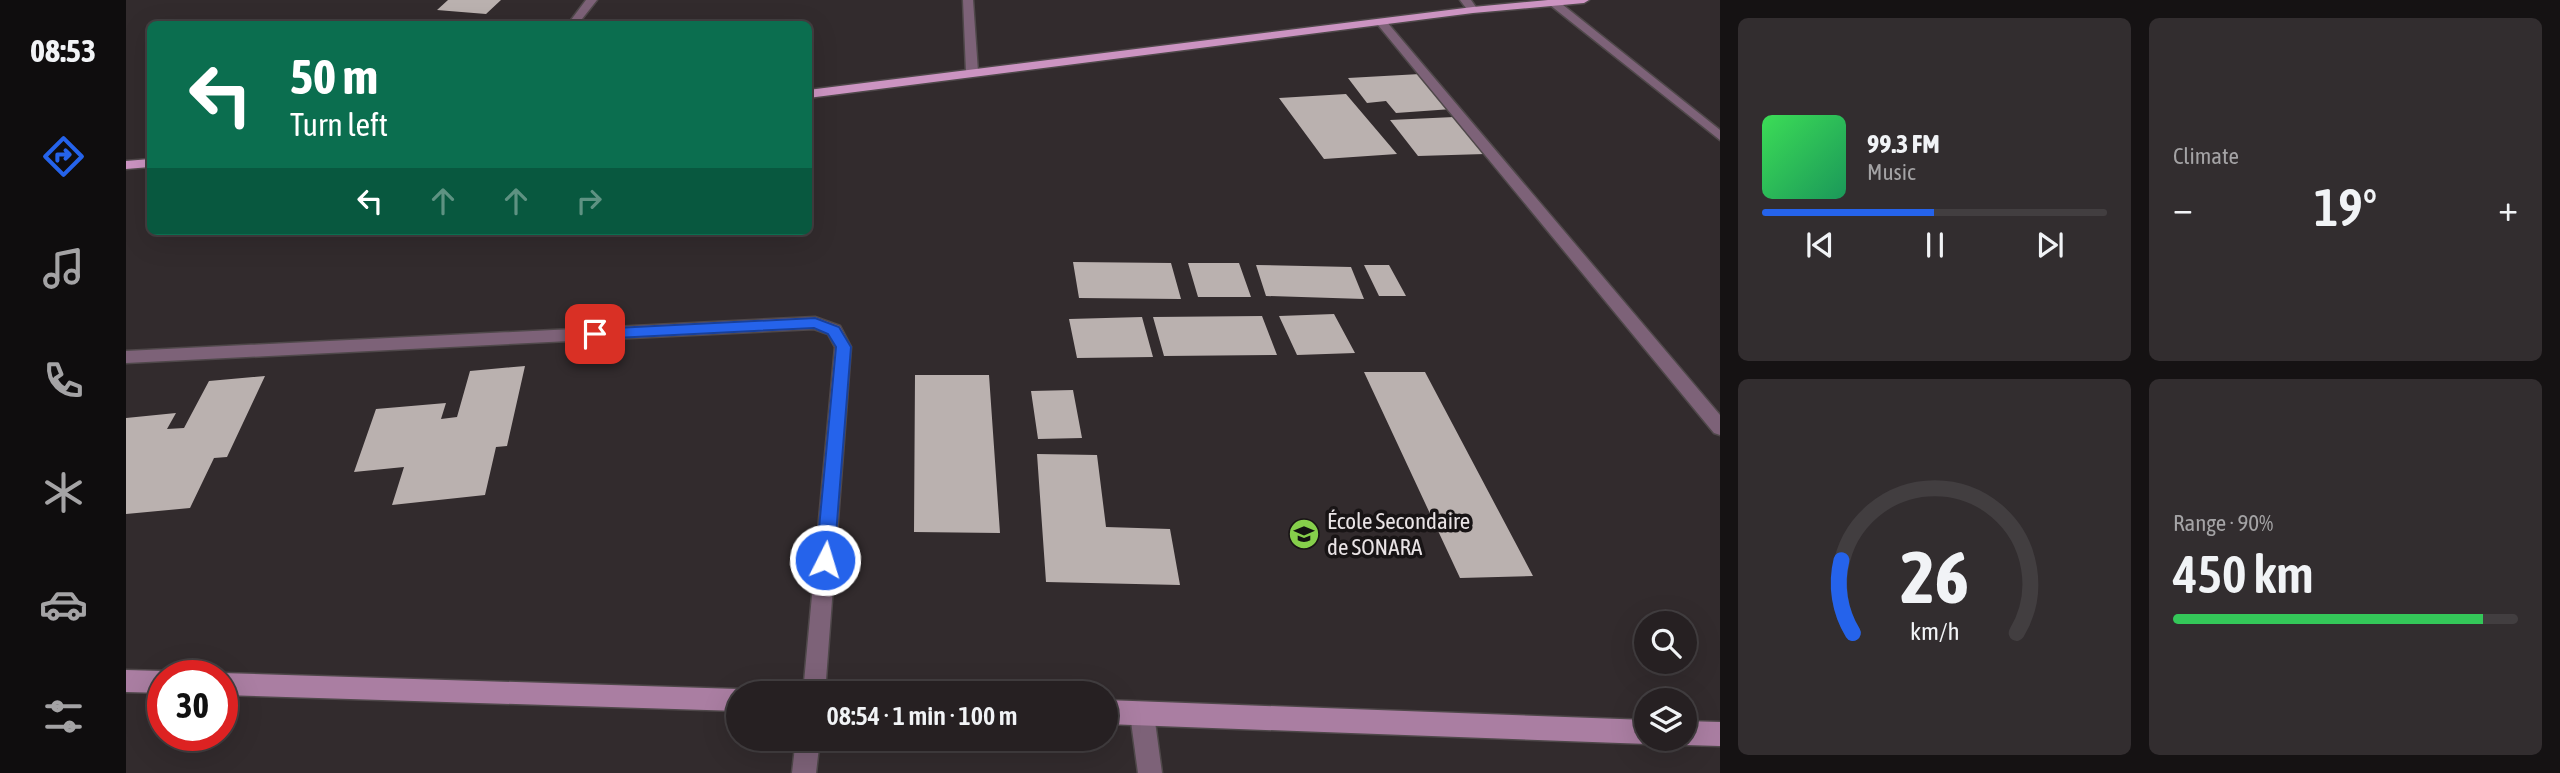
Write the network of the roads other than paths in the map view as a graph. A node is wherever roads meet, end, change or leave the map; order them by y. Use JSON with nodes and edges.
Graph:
{"nodes":[{"id":1,"x":592,"y":0,"type":"edge"},
{"id":2,"x":968,"y":0,"type":"edge"},
{"id":3,"x":1465,"y":0,"type":"edge"},
{"id":4,"x":1584,"y":0,"type":"edge"},
{"id":5,"x":1554,"y":3,"type":"junction"},
{"id":6,"x":1473,"y":10,"type":"junction"},
{"id":7,"x":575,"y":21,"type":"edge"},
{"id":8,"x":1382,"y":23,"type":"junction"},
{"id":9,"x":972,"y":72,"type":"junction"},
{"id":10,"x":812,"y":93,"type":"edge"},
{"id":11,"x":1720,"y":136,"type":"edge"},
{"id":12,"x":147,"y":163,"type":"edge"},
{"id":13,"x":126,"y":165,"type":"edge"},
{"id":14,"x":126,"y":357,"type":"edge"},
{"id":15,"x":1720,"y":428,"type":"edge"},
{"id":16,"x":126,"y":681,"type":"edge"},
{"id":17,"x":815,"y":681,"type":"edge"},
{"id":18,"x":147,"y":682,"type":"edge"},
{"id":19,"x":238,"y":684,"type":"edge"},
{"id":20,"x":726,"y":700,"type":"edge"},
{"id":21,"x":1118,"y":713,"type":"edge"},
{"id":22,"x":1142,"y":714,"type":"junction"},
{"id":23,"x":1634,"y":732,"type":"edge"},
{"id":24,"x":1697,"y":733,"type":"edge"},
{"id":25,"x":1720,"y":734,"type":"edge"},
{"id":26,"x":807,"y":751,"type":"edge"},
{"id":27,"x":804,"y":773,"type":"edge"},
{"id":28,"x":1150,"y":773,"type":"edge"}],
"edges":[{"from":1,"to":7,"type":"street"},
{"from":2,"to":9,"type":"street"},
{"from":3,"to":6,"type":"street"},
{"from":4,"to":5,"type":"main road"},
{"from":5,"to":6,"type":"main road"},
{"from":5,"to":11,"type":"street"},
{"from":6,"to":8,"type":"main road"},
{"from":8,"to":9,"type":"main road"},
{"from":8,"to":15,"type":"street"},
{"from":9,"to":10,"type":"main road"},
{"from":12,"to":13,"type":"main road"},
{"from":14,"to":17,"type":"street"},
{"from":16,"to":18,"type":"street"},
{"from":19,"to":20,"type":"street"},
{"from":21,"to":22,"type":"street"},
{"from":22,"to":23,"type":"street"},
{"from":22,"to":28,"type":"street"},
{"from":24,"to":25,"type":"street"},
{"from":26,"to":27,"type":"street"}]}
